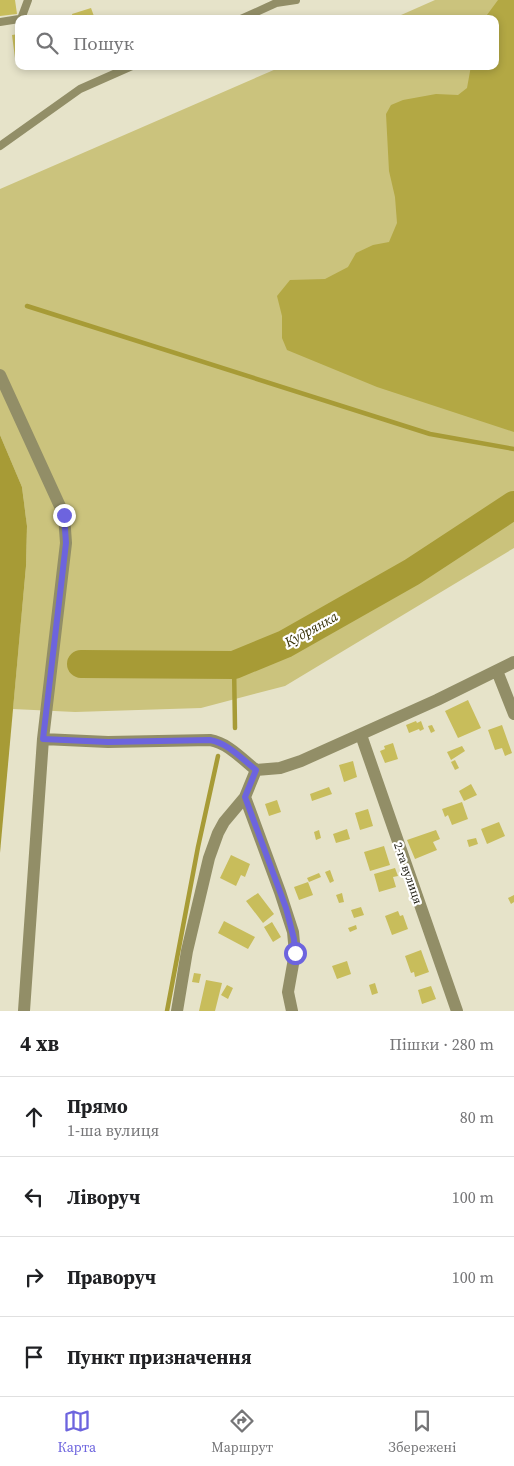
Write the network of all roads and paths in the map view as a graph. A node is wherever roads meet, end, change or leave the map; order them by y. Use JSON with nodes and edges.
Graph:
{"nodes":[{"id":1,"x":28,"y":0,"type":"edge"},
{"id":2,"x":296,"y":0,"type":"edge"},
{"id":3,"x":22,"y":15,"type":"edge"},
{"id":4,"x":250,"y":15,"type":"edge"},
{"id":5,"x":15,"y":20,"type":"edge"},
{"id":6,"x":0,"y":22,"type":"edge"},
{"id":7,"x":123,"y":70,"type":"edge"},
{"id":8,"x":0,"y":146,"type":"edge"},
{"id":9,"x":0,"y":375,"type":"edge"},
{"id":10,"x":514,"y":662,"type":"edge"},
{"id":11,"x":497,"y":671,"type":"junction"},
{"id":12,"x":514,"y":714,"type":"edge"},
{"id":13,"x":361,"y":734,"type":"junction"},
{"id":14,"x":43,"y":739,"type":"junction"},
{"id":15,"x":256,"y":770,"type":"junction"},
{"id":16,"x":245,"y":797,"type":"junction"},
{"id":17,"x":24,"y":1011,"type":"edge"},
{"id":18,"x":177,"y":1011,"type":"edge"},
{"id":19,"x":292,"y":1011,"type":"edge"},
{"id":20,"x":456,"y":1011,"type":"edge"}],
"edges":[{"from":1,"to":3,"type":"lane"},
{"from":2,"to":4,"type":"lane"},
{"from":5,"to":6,"type":"lane"},
{"from":7,"to":8,"type":"lane"},
{"from":9,"to":14,"type":"street"},
{"from":10,"to":11,"type":"street"},
{"from":11,"to":12,"type":"street"},
{"from":11,"to":13,"type":"street"},
{"from":13,"to":15,"type":"street"},
{"from":13,"to":20,"type":"street","name":"2-га вулиця"},
{"from":14,"to":15,"type":"street"},
{"from":14,"to":17,"type":"street"},
{"from":15,"to":16,"type":"street"},
{"from":16,"to":18,"type":"street"},
{"from":16,"to":19,"type":"street"}]}
